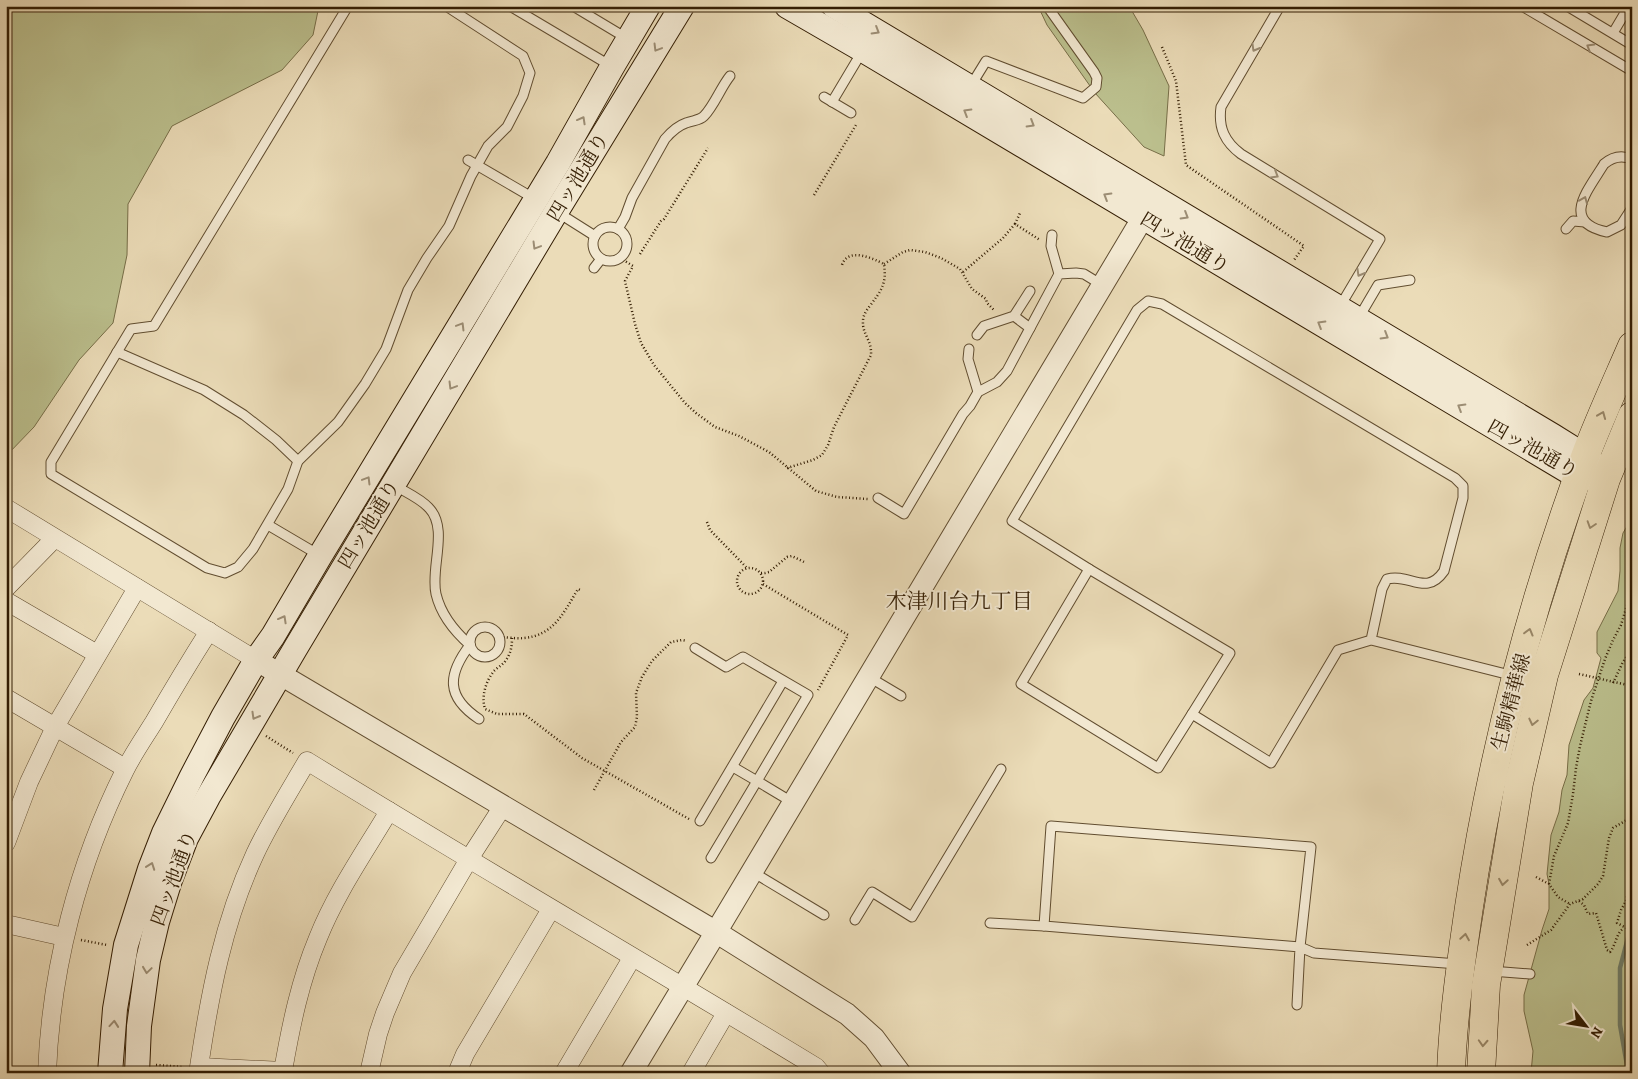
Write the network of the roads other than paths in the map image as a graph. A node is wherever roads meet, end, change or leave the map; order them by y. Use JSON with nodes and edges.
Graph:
{"nodes":[{"id":1,"x":348,"y":6,"type":"edge"},
{"id":2,"x":446,"y":6,"type":"edge"},
{"id":3,"x":510,"y":6,"type":"edge"},
{"id":4,"x":573,"y":6,"type":"edge"},
{"id":5,"x":648,"y":6,"type":"edge"},
{"id":6,"x":682,"y":6,"type":"edge"},
{"id":7,"x":787,"y":6,"type":"edge"},
{"id":8,"x":834,"y":6,"type":"edge"},
{"id":9,"x":1046,"y":6,"type":"edge"},
{"id":10,"x":1280,"y":6,"type":"edge"},
{"id":11,"x":1522,"y":6,"type":"edge"},
{"id":12,"x":1567,"y":6,"type":"edge"},
{"id":13,"x":1629,"y":6,"type":"edge"},
{"id":14,"x":1613,"y":34,"type":"junction"},
{"id":15,"x":628,"y":39,"type":"junction"},
{"id":16,"x":1632,"y":45,"type":"edge"},
{"id":17,"x":863,"y":50,"type":"junction"},
{"id":18,"x":612,"y":67,"type":"junction"},
{"id":19,"x":1632,"y":71,"type":"edge"},
{"id":20,"x":730,"y":76,"type":"dead end"},
{"id":21,"x":970,"y":88,"type":"junction"},
{"id":22,"x":850,"y":113,"type":"road end"},
{"id":23,"x":1632,"y":159,"type":"edge"},
{"id":24,"x":468,"y":160,"type":"dead end"},
{"id":25,"x":477,"y":165,"type":"junction"},
{"id":26,"x":546,"y":206,"type":"junction"},
{"id":27,"x":1148,"y":207,"type":"junction"},
{"id":28,"x":1632,"y":208,"type":"edge"},
{"id":29,"x":1585,"y":222,"type":"junction"},
{"id":30,"x":618,"y":229,"type":"junction"},
{"id":31,"x":1566,"y":229,"type":"dead end"},
{"id":32,"x":595,"y":236,"type":"junction"},
{"id":33,"x":1051,"y":238,"type":"road end"},
{"id":34,"x":601,"y":259,"type":"junction"},
{"id":35,"x":594,"y":268,"type":"dead end"},
{"id":36,"x":1059,"y":274,"type":"junction"},
{"id":37,"x":1410,"y":280,"type":"dead end"},
{"id":38,"x":1102,"y":285,"type":"junction"},
{"id":39,"x":1030,"y":290,"type":"dead end"},
{"id":40,"x":1348,"y":314,"type":"junction"},
{"id":41,"x":1014,"y":316,"type":"junction"},
{"id":42,"x":1030,"y":328,"type":"junction"},
{"id":43,"x":977,"y":335,"type":"dead end"},
{"id":44,"x":1632,"y":346,"type":"edge"},
{"id":45,"x":969,"y":349,"type":"dead end"},
{"id":46,"x":117,"y":352,"type":"junction"},
{"id":47,"x":978,"y":392,"type":"junction"},
{"id":48,"x":1632,"y":416,"type":"edge"},
{"id":49,"x":298,"y":461,"type":"junction"},
{"id":50,"x":1582,"y":466,"type":"junction"},
{"id":51,"x":1606,"y":479,"type":"junction"},
{"id":52,"x":393,"y":485,"type":"junction"},
{"id":53,"x":878,"y":498,"type":"road end"},
{"id":54,"x":6,"y":508,"type":"edge"},
{"id":55,"x":268,"y":525,"type":"junction"},
{"id":56,"x":54,"y":539,"type":"junction"},
{"id":57,"x":320,"y":556,"type":"junction"},
{"id":58,"x":1089,"y":569,"type":"junction"},
{"id":59,"x":6,"y":588,"type":"edge"},
{"id":60,"x":137,"y":588,"type":"junction"},
{"id":61,"x":6,"y":601,"type":"edge"},
{"id":62,"x":209,"y":631,"type":"junction"},
{"id":63,"x":1371,"y":640,"type":"junction"},
{"id":64,"x":470,"y":645,"type":"junction"},
{"id":65,"x":695,"y":648,"type":"road end"},
{"id":66,"x":97,"y":654,"type":"junction"},
{"id":67,"x":256,"y":660,"type":"junction"},
{"id":68,"x":280,"y":673,"type":"junction"},
{"id":69,"x":868,"y":676,"type":"junction"},
{"id":70,"x":1517,"y":677,"type":"junction"},
{"id":71,"x":783,"y":680,"type":"junction"},
{"id":72,"x":901,"y":696,"type":"dead end"},
{"id":73,"x":6,"y":698,"type":"edge"},
{"id":74,"x":1192,"y":714,"type":"junction"},
{"id":75,"x":479,"y":719,"type":"dead end"},
{"id":76,"x":55,"y":726,"type":"junction"},
{"id":77,"x":733,"y":766,"type":"junction"},
{"id":78,"x":126,"y":768,"type":"junction"},
{"id":79,"x":1001,"y":769,"type":"dead end"},
{"id":80,"x":757,"y":781,"type":"junction"},
{"id":81,"x":792,"y":802,"type":"junction"},
{"id":82,"x":503,"y":806,"type":"junction"},
{"id":83,"x":389,"y":812,"type":"junction"},
{"id":84,"x":700,"y":821,"type":"road end"},
{"id":85,"x":6,"y":843,"type":"edge"},
{"id":86,"x":711,"y":858,"type":"dead end"},
{"id":87,"x":469,"y":859,"type":"junction"},
{"id":88,"x":751,"y":871,"type":"junction"},
{"id":89,"x":551,"y":909,"type":"junction"},
{"id":90,"x":824,"y":915,"type":"dead end"},
{"id":91,"x":855,"y":920,"type":"dead end"},
{"id":92,"x":990,"y":923,"type":"dead end"},
{"id":93,"x":6,"y":924,"type":"edge"},
{"id":94,"x":1044,"y":926,"type":"junction"},
{"id":95,"x":716,"y":932,"type":"junction"},
{"id":96,"x":64,"y":937,"type":"junction"},
{"id":97,"x":1300,"y":947,"type":"junction"},
{"id":98,"x":632,"y":958,"type":"junction"},
{"id":99,"x":1461,"y":964,"type":"junction"},
{"id":100,"x":1488,"y":971,"type":"junction"},
{"id":101,"x":1530,"y":974,"type":"dead end"},
{"id":102,"x":683,"y":987,"type":"junction"},
{"id":103,"x":1296,"y":1005,"type":"dead end"},
{"id":104,"x":726,"y":1013,"type":"junction"},
{"id":105,"x":143,"y":1069,"type":"edge"},
{"id":106,"x":283,"y":1072,"type":"edge"},
{"id":107,"x":48,"y":1073,"type":"edge"},
{"id":108,"x":110,"y":1073,"type":"edge"},
{"id":109,"x":369,"y":1073,"type":"edge"},
{"id":110,"x":457,"y":1073,"type":"edge"},
{"id":111,"x":564,"y":1073,"type":"edge"},
{"id":112,"x":631,"y":1073,"type":"edge"},
{"id":113,"x":691,"y":1073,"type":"edge"},
{"id":114,"x":821,"y":1073,"type":"edge"},
{"id":115,"x":900,"y":1073,"type":"edge"},
{"id":116,"x":1451,"y":1073,"type":"edge"},
{"id":117,"x":1481,"y":1073,"type":"edge"}],
"edges":[{"from":1,"to":46,"type":"lane"},
{"from":2,"to":25,"type":"lane"},
{"from":3,"to":18,"type":"lane"},
{"from":4,"to":15,"type":"lane"},
{"from":5,"to":15,"type":"main road","name":"四ッ池通り"},
{"from":6,"to":26,"type":"main road","name":"四ッ池通り","one_way":true},
{"from":7,"to":17,"type":"main road","name":"四ッ池通り"},
{"from":8,"to":21,"type":"main road","name":"四ッ池通り","one_way":true},
{"from":9,"to":21,"type":"lane"},
{"from":10,"to":40,"type":"lane","one_way":true},
{"from":19,"to":11,"type":"lane","one_way":true},
{"from":12,"to":14,"type":"lane"},
{"from":13,"to":14,"type":"lane"},
{"from":14,"to":16,"type":"lane"},
{"from":15,"to":18,"type":"main road","name":"四ッ池通り"},
{"from":17,"to":22,"type":"lane"},
{"from":27,"to":17,"type":"main road","name":"四ッ池通り","one_way":true},
{"from":26,"to":18,"type":"main road","name":"四ッ池通り","one_way":true},
{"from":20,"to":30,"type":"lane"},
{"from":21,"to":27,"type":"main road","name":"四ッ池通り","one_way":true},
{"from":29,"to":23,"type":"lane","one_way":true},
{"from":24,"to":25,"type":"lane"},
{"from":25,"to":26,"type":"lane"},
{"from":25,"to":49,"type":"lane"},
{"from":26,"to":32,"type":"lane"},
{"from":26,"to":52,"type":"main road","name":"四ッ池通り","one_way":true},
{"from":57,"to":26,"type":"main road","name":"四ッ池通り","one_way":true},
{"from":27,"to":38,"type":"street"},
{"from":27,"to":40,"type":"main road","name":"四ッ池通り","one_way":true},
{"from":50,"to":27,"type":"main road","name":"四ッ池通り","one_way":true},
{"from":28,"to":29,"type":"lane"},
{"from":29,"to":31,"type":"lane"},
{"from":30,"to":32,"type":"lane"},
{"from":30,"to":34,"type":"lane"},
{"from":32,"to":34,"type":"lane"},
{"from":33,"to":36,"type":"lane"},
{"from":34,"to":35,"type":"lane"},
{"from":36,"to":38,"type":"lane"},
{"from":36,"to":42,"type":"lane"},
{"from":37,"to":40,"type":"lane"},
{"from":38,"to":69,"type":"street"},
{"from":39,"to":41,"type":"lane"},
{"from":40,"to":50,"type":"main road","name":"四ッ池通り","one_way":true},
{"from":41,"to":42,"type":"lane"},
{"from":41,"to":43,"type":"lane"},
{"from":42,"to":47,"type":"lane"},
{"from":50,"to":44,"type":"main road","name":"生駒精華線","one_way":true},
{"from":45,"to":47,"type":"lane"},
{"from":46,"to":49,"type":"lane"},
{"from":46,"to":55,"type":"lane"},
{"from":47,"to":53,"type":"lane"},
{"from":48,"to":51,"type":"main road","name":"生駒精華線"},
{"from":49,"to":55,"type":"lane"},
{"from":50,"to":51,"type":"main road","name":"四ッ池通り"},
{"from":70,"to":50,"type":"main road","name":"生駒精華線","one_way":true},
{"from":51,"to":100,"type":"main road","name":"生駒精華線","one_way":true},
{"from":52,"to":64,"type":"lane"},
{"from":52,"to":68,"type":"main road","name":"四ッ池通り"},
{"from":54,"to":56,"type":"street"},
{"from":55,"to":57,"type":"lane"},
{"from":56,"to":59,"type":"street"},
{"from":56,"to":60,"type":"street"},
{"from":67,"to":57,"type":"main road","name":"四ッ池通り","one_way":true},
{"from":58,"to":63,"type":"lane"},
{"from":58,"to":74,"type":"lane"},
{"from":58,"to":74,"type":"lane"},
{"from":60,"to":62,"type":"street"},
{"from":60,"to":66,"type":"street"},
{"from":61,"to":66,"type":"street"},
{"from":62,"to":67,"type":"street"},
{"from":62,"to":78,"type":"street"},
{"from":63,"to":70,"type":"lane"},
{"from":63,"to":74,"type":"lane"},
{"from":64,"to":64,"type":"lane"},
{"from":64,"to":75,"type":"lane"},
{"from":65,"to":71,"type":"lane"},
{"from":66,"to":76,"type":"street"},
{"from":67,"to":68,"type":"street"},
{"from":108,"to":67,"type":"main road","name":"四ッ池通り","one_way":true},
{"from":68,"to":82,"type":"street"},
{"from":68,"to":105,"type":"main road","name":"四ッ池通り","one_way":true},
{"from":69,"to":72,"type":"lane"},
{"from":69,"to":81,"type":"street"},
{"from":99,"to":70,"type":"main road","name":"生駒精華線","one_way":true},
{"from":71,"to":77,"type":"lane"},
{"from":71,"to":80,"type":"lane"},
{"from":73,"to":76,"type":"street"},
{"from":76,"to":78,"type":"street"},
{"from":76,"to":85,"type":"street"},
{"from":77,"to":80,"type":"lane"},
{"from":77,"to":84,"type":"lane"},
{"from":78,"to":96,"type":"street"},
{"from":79,"to":91,"type":"lane"},
{"from":80,"to":81,"type":"lane"},
{"from":80,"to":86,"type":"lane"},
{"from":81,"to":88,"type":"street"},
{"from":82,"to":87,"type":"street"},
{"from":82,"to":95,"type":"street"},
{"from":83,"to":87,"type":"street"},
{"from":83,"to":106,"type":"street"},
{"from":83,"to":106,"type":"street"},
{"from":87,"to":89,"type":"street"},
{"from":87,"to":109,"type":"street"},
{"from":88,"to":90,"type":"lane"},
{"from":88,"to":95,"type":"street"},
{"from":89,"to":98,"type":"street"},
{"from":89,"to":110,"type":"street"},
{"from":92,"to":94,"type":"lane"},
{"from":93,"to":96,"type":"street"},
{"from":94,"to":97,"type":"lane"},
{"from":94,"to":97,"type":"lane"},
{"from":95,"to":102,"type":"street"},
{"from":95,"to":115,"type":"street"},
{"from":96,"to":107,"type":"street"},
{"from":97,"to":99,"type":"lane"},
{"from":97,"to":103,"type":"lane"},
{"from":98,"to":102,"type":"street"},
{"from":98,"to":111,"type":"street"},
{"from":99,"to":116,"type":"main road","name":"生駒精華線"},
{"from":100,"to":101,"type":"lane"},
{"from":100,"to":117,"type":"main road","name":"生駒精華線","one_way":true},
{"from":102,"to":104,"type":"street"},
{"from":102,"to":112,"type":"street"},
{"from":104,"to":113,"type":"street"},
{"from":104,"to":114,"type":"street"}]}
